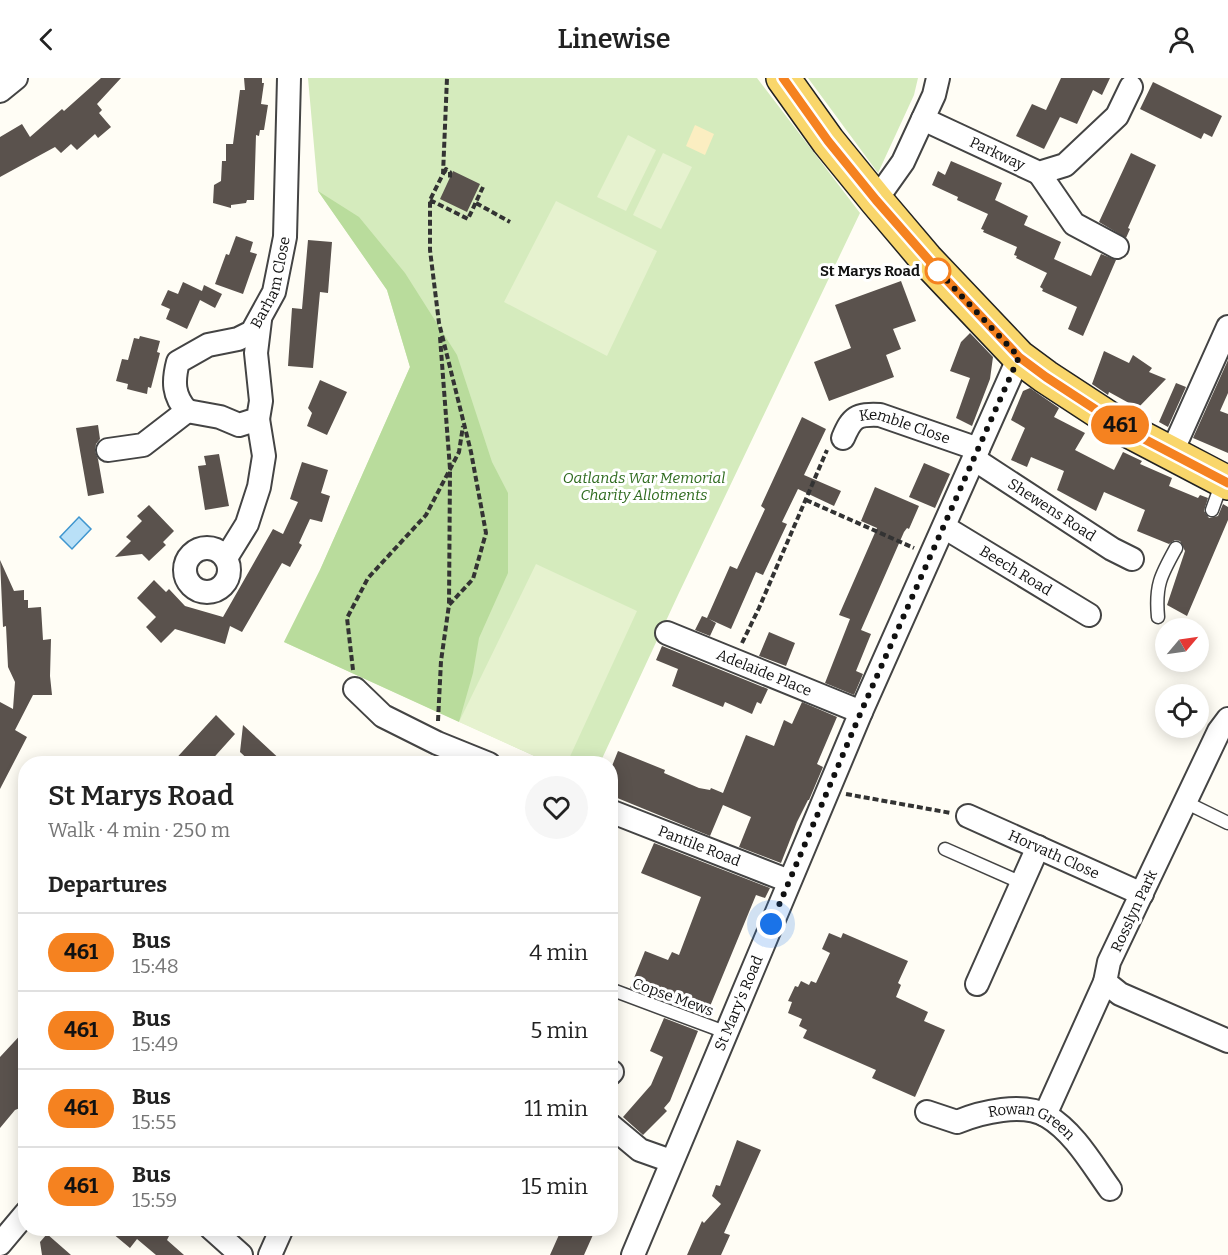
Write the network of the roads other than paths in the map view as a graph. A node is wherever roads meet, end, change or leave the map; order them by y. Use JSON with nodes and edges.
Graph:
{"nodes":[{"id":1,"x":16,"y":78,"type":"edge"},
{"id":2,"x":289,"y":78,"type":"edge"},
{"id":3,"x":783,"y":78,"type":"edge"},
{"id":4,"x":938,"y":78,"type":"edge"},
{"id":5,"x":1131,"y":87,"type":"dead end"},
{"id":6,"x":0,"y":91,"type":"edge"},
{"id":7,"x":923,"y":119,"type":"junction"},
{"id":8,"x":1039,"y":173,"type":"junction"},
{"id":9,"x":876,"y":200,"type":"junction"},
{"id":10,"x":1117,"y":247,"type":"dead end"},
{"id":11,"x":260,"y":320,"type":"junction"},
{"id":12,"x":1228,"y":327,"type":"edge"},
{"id":13,"x":1019,"y":357,"type":"junction"},
{"id":14,"x":187,"y":411,"type":"junction"},
{"id":15,"x":258,"y":419,"type":"junction"},
{"id":16,"x":843,"y":438,"type":"road end"},
{"id":17,"x":108,"y":450,"type":"dead end"},
{"id":18,"x":976,"y":454,"type":"junction"},
{"id":19,"x":1171,"y":454,"type":"junction"},
{"id":20,"x":1221,"y":491,"type":"edge"},
{"id":21,"x":944,"y":527,"type":"junction"},
{"id":22,"x":1176,"y":548,"type":"dead end"},
{"id":23,"x":226,"y":558,"type":"dead end"},
{"id":24,"x":1132,"y":559,"type":"dead end"},
{"id":25,"x":1089,"y":615,"type":"dead end"},
{"id":26,"x":1158,"y":617,"type":"dead end"},
{"id":27,"x":667,"y":633,"type":"dead end"},
{"id":28,"x":355,"y":688,"type":"road end"},
{"id":29,"x":861,"y":712,"type":"junction"},
{"id":30,"x":1228,"y":719,"type":"edge"},
{"id":31,"x":470,"y":756,"type":"edge"},
{"id":32,"x":1185,"y":802,"type":"junction"},
{"id":33,"x":618,"y":814,"type":"edge"},
{"id":34,"x":968,"y":816,"type":"road end"},
{"id":35,"x":1228,"y":823,"type":"edge"},
{"id":36,"x":1038,"y":847,"type":"junction"},
{"id":37,"x":945,"y":849,"type":"dead end"},
{"id":38,"x":789,"y":881,"type":"junction"},
{"id":39,"x":1023,"y":883,"type":"junction"},
{"id":40,"x":1142,"y":894,"type":"junction"},
{"id":41,"x":1105,"y":981,"type":"junction"},
{"id":42,"x":977,"y":984,"type":"dead end"},
{"id":43,"x":618,"y":992,"type":"edge"},
{"id":44,"x":725,"y":1032,"type":"junction"},
{"id":45,"x":1228,"y":1041,"type":"edge"},
{"id":46,"x":927,"y":1112,"type":"dead end"},
{"id":47,"x":1045,"y":1115,"type":"junction"},
{"id":48,"x":618,"y":1132,"type":"edge"},
{"id":49,"x":671,"y":1161,"type":"junction"},
{"id":50,"x":1110,"y":1189,"type":"dead end"},
{"id":51,"x":18,"y":1223,"type":"edge"},
{"id":52,"x":220,"y":1236,"type":"edge"},
{"id":53,"x":278,"y":1236,"type":"edge"},
{"id":54,"x":0,"y":1244,"type":"edge"},
{"id":55,"x":241,"y":1255,"type":"edge"},
{"id":56,"x":270,"y":1255,"type":"edge"},
{"id":57,"x":633,"y":1255,"type":"edge"}],
"edges":[{"from":1,"to":6,"type":"street"},
{"from":2,"to":11,"type":"street","name":"Barham Close"},
{"from":3,"to":9,"type":"main road"},
{"from":4,"to":7,"type":"street"},
{"from":5,"to":8,"type":"street","name":"Parkway"},
{"from":7,"to":8,"type":"street","name":"Parkway"},
{"from":7,"to":9,"type":"street"},
{"from":8,"to":10,"type":"street"},
{"from":9,"to":13,"type":"main road"},
{"from":11,"to":14,"type":"street","name":"Barham Close"},
{"from":11,"to":15,"type":"street"},
{"from":12,"to":19,"type":"street"},
{"from":13,"to":18,"type":"street","name":"St Mary's Road"},
{"from":13,"to":19,"type":"main road"},
{"from":14,"to":15,"type":"street"},
{"from":14,"to":17,"type":"street"},
{"from":15,"to":23,"type":"street"},
{"from":16,"to":18,"type":"street","name":"Kemble Close"},
{"from":18,"to":21,"type":"street","name":"St Mary's Road"},
{"from":18,"to":24,"type":"street","name":"Shewens Road"},
{"from":19,"to":20,"type":"main road"},
{"from":21,"to":25,"type":"street","name":"Beech Road"},
{"from":21,"to":29,"type":"street","name":"St Mary's Road"},
{"from":22,"to":26,"type":"lane"},
{"from":27,"to":29,"type":"street","name":"Adelaide Place"},
{"from":28,"to":31,"type":"street"},
{"from":29,"to":38,"type":"street","name":"St Mary's Road"},
{"from":30,"to":32,"type":"street","name":"Rosslyn Park"},
{"from":32,"to":35,"type":"lane"},
{"from":32,"to":40,"type":"street","name":"Rosslyn Park"},
{"from":33,"to":38,"type":"street","name":"Pantile Road"},
{"from":34,"to":36,"type":"street","name":"Horvath Close"},
{"from":36,"to":39,"type":"street"},
{"from":36,"to":40,"type":"street","name":"Horvath Close"},
{"from":37,"to":39,"type":"lane"},
{"from":38,"to":44,"type":"street","name":"St Mary's Road"},
{"from":39,"to":42,"type":"street"},
{"from":40,"to":41,"type":"street","name":"Rosslyn Park"},
{"from":41,"to":45,"type":"street"},
{"from":41,"to":47,"type":"street","name":"Rosslyn Park"},
{"from":43,"to":44,"type":"lane","name":"Copse Mews"},
{"from":44,"to":49,"type":"street","name":"St Mary's Road"},
{"from":46,"to":47,"type":"street","name":"Rowan Green"},
{"from":47,"to":50,"type":"street","name":"Rowan Green"},
{"from":48,"to":49,"type":"street"},
{"from":49,"to":57,"type":"street","name":"St Mary's Road"},
{"from":51,"to":54,"type":"street"},
{"from":52,"to":55,"type":"street"},
{"from":53,"to":56,"type":"street"}]}
